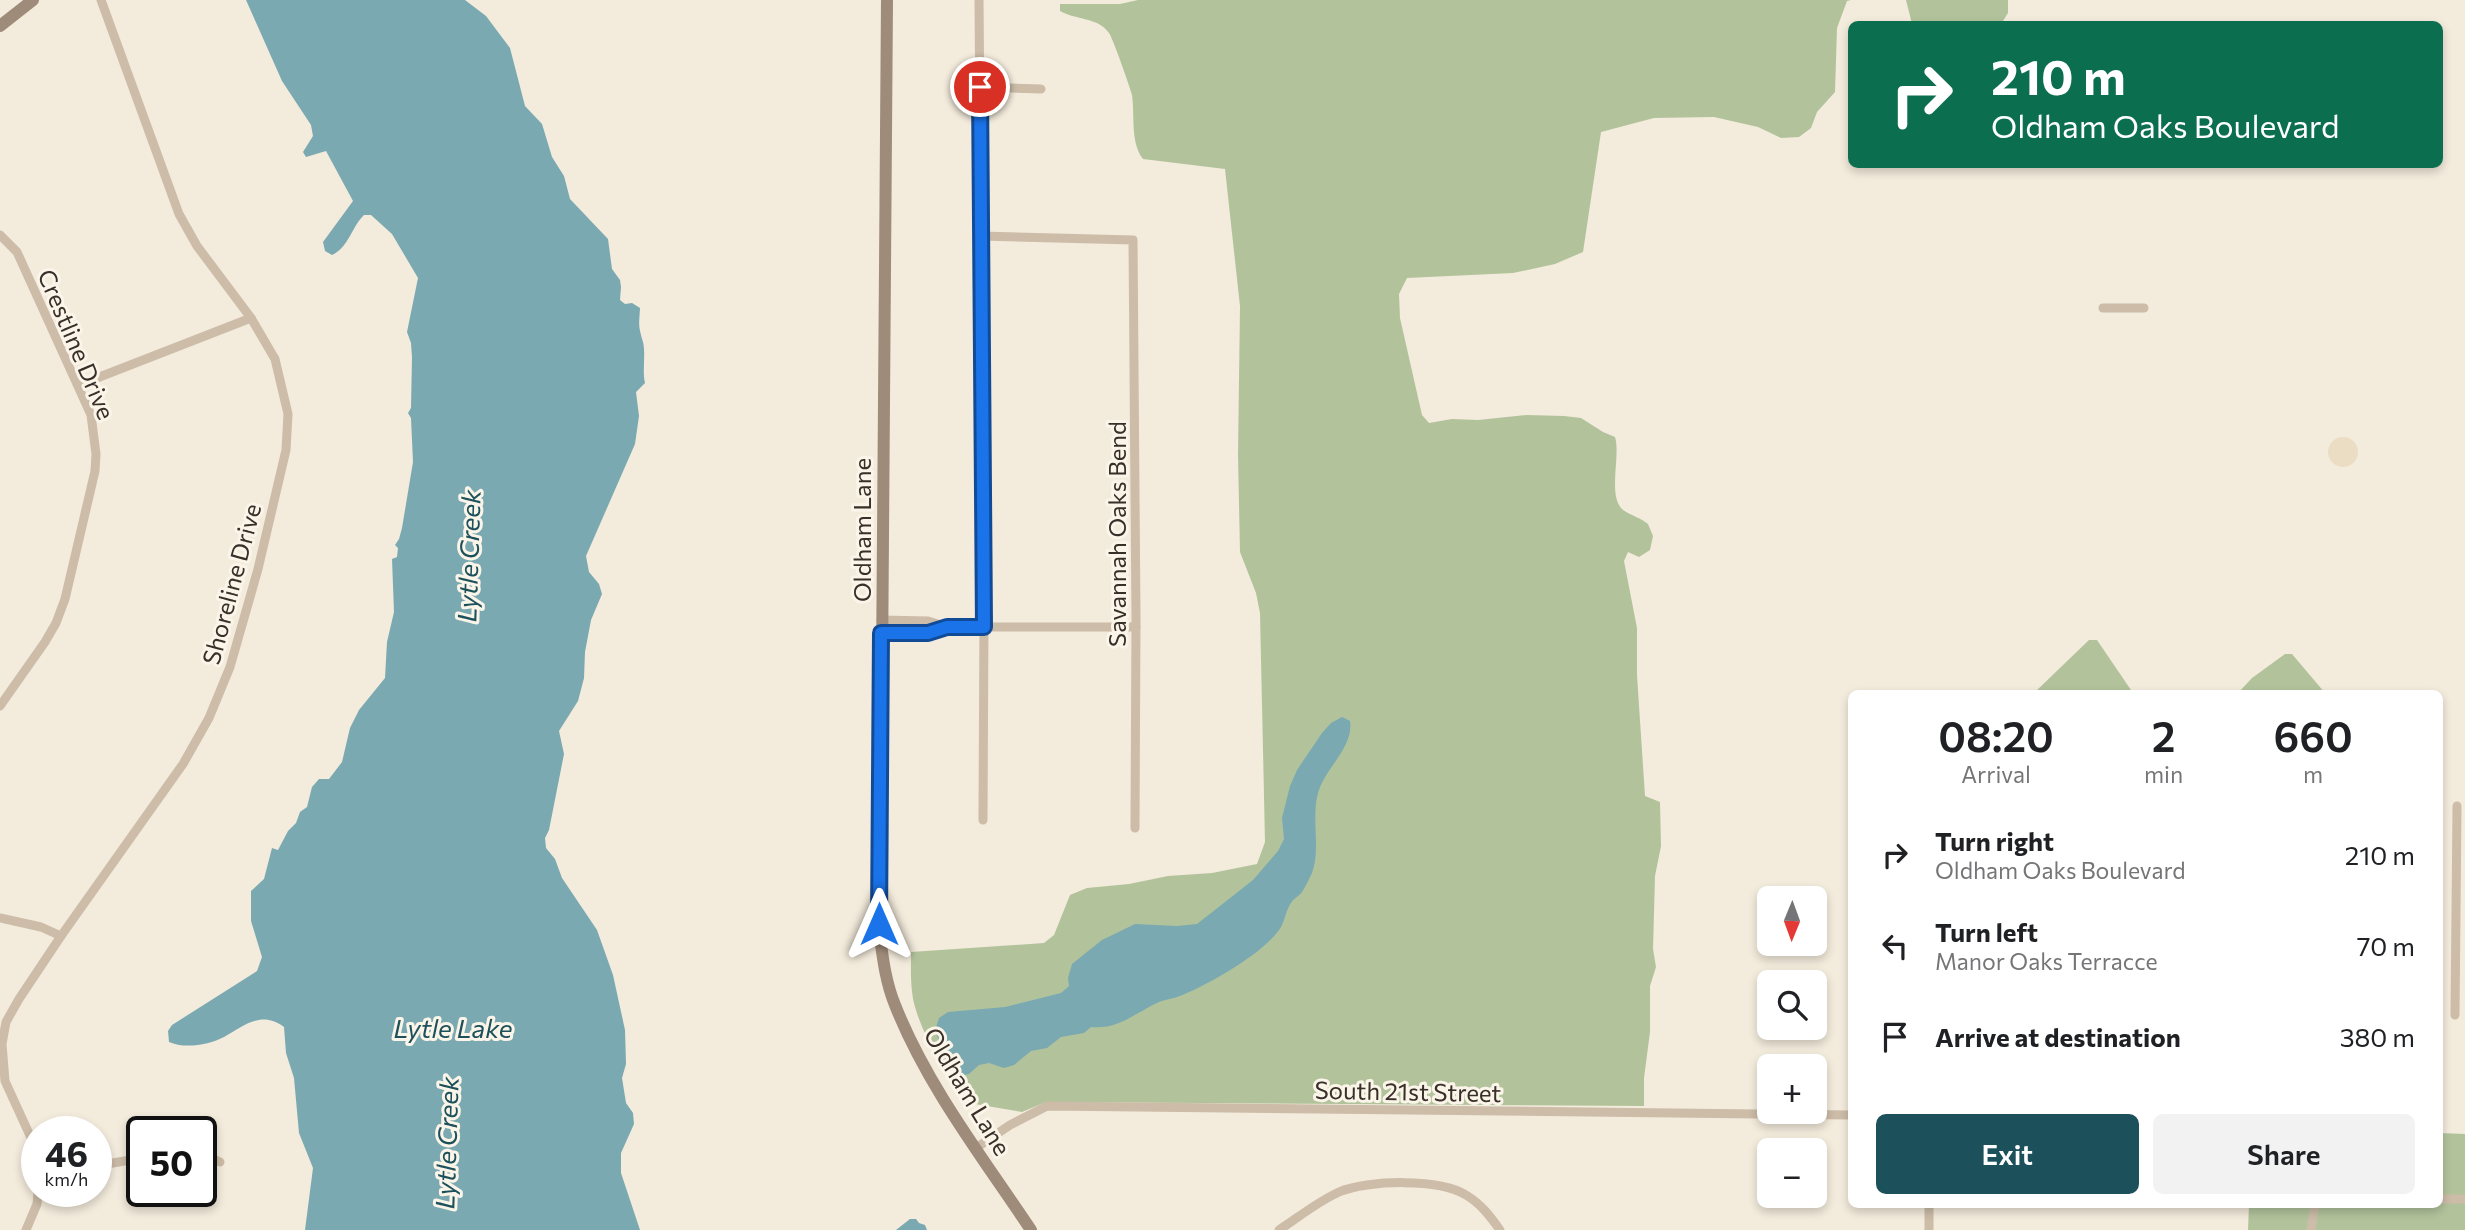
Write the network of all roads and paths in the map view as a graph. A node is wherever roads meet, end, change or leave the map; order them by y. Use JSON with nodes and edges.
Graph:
{"nodes":[{"id":1,"x":33,"y":0,"type":"edge"},
{"id":2,"x":101,"y":0,"type":"edge"},
{"id":3,"x":887,"y":0,"type":"edge"},
{"id":4,"x":979,"y":0,"type":"edge"},
{"id":5,"x":0,"y":26,"type":"edge"},
{"id":6,"x":980,"y":87,"type":"junction"},
{"id":7,"x":1041,"y":89,"type":"dead end"},
{"id":8,"x":0,"y":235,"type":"edge"},
{"id":9,"x":981,"y":236,"type":"junction"},
{"id":10,"x":2103,"y":308,"type":"dead end"},
{"id":11,"x":2144,"y":308,"type":"dead end"},
{"id":12,"x":251,"y":318,"type":"junction"},
{"id":13,"x":79,"y":385,"type":"junction"},
{"id":14,"x":881,"y":626,"type":"junction"},
{"id":15,"x":984,"y":627,"type":"junction"},
{"id":16,"x":1136,"y":627,"type":"junction"},
{"id":17,"x":0,"y":706,"type":"edge"},
{"id":18,"x":2457,"y":806,"type":"dead end"},
{"id":19,"x":983,"y":820,"type":"dead end"},
{"id":20,"x":1135,"y":828,"type":"dead end"},
{"id":21,"x":0,"y":918,"type":"edge"},
{"id":22,"x":61,"y":936,"type":"junction"},
{"id":23,"x":2455,"y":1015,"type":"dead end"},
{"id":24,"x":1848,"y":1115,"type":"edge"},
{"id":25,"x":21,"y":1116,"type":"edge"},
{"id":26,"x":976,"y":1148,"type":"junction"},
{"id":27,"x":217,"y":1161,"type":"edge"},
{"id":28,"x":220,"y":1162,"type":"dead end"},
{"id":29,"x":2443,"y":1199,"type":"edge"},
{"id":30,"x":2465,"y":1199,"type":"edge"},
{"id":31,"x":36,"y":1207,"type":"edge"},
{"id":32,"x":1929,"y":1208,"type":"edge"},
{"id":33,"x":2314,"y":1208,"type":"edge"},
{"id":34,"x":26,"y":1230,"type":"edge"},
{"id":35,"x":1031,"y":1230,"type":"edge"},
{"id":36,"x":1279,"y":1230,"type":"edge"},
{"id":37,"x":1500,"y":1230,"type":"edge"},
{"id":38,"x":1929,"y":1230,"type":"edge"},
{"id":39,"x":2311,"y":1230,"type":"edge"}],
"edges":[{"from":1,"to":5,"type":"main road"},
{"from":2,"to":12,"type":"street","name":"Shoreline Drive"},
{"from":3,"to":14,"type":"main road","name":"Oldham Lane"},
{"from":4,"to":6,"type":"street"},
{"from":6,"to":7,"type":"street"},
{"from":6,"to":9,"type":"street"},
{"from":8,"to":13,"type":"street","name":"Crestline Drive"},
{"from":9,"to":15,"type":"street"},
{"from":9,"to":16,"type":"street","name":"Savannah Oaks Bend"},
{"from":10,"to":11,"type":"street"},
{"from":12,"to":13,"type":"street"},
{"from":12,"to":22,"type":"street","name":"Shoreline Drive"},
{"from":13,"to":17,"type":"street","name":"Crestline Drive"},
{"from":14,"to":15,"type":"street"},
{"from":14,"to":26,"type":"main road","name":"Oldham Lane"},
{"from":15,"to":16,"type":"street"},
{"from":15,"to":19,"type":"street"},
{"from":16,"to":20,"type":"street","name":"Savannah Oaks Bend"},
{"from":18,"to":23,"type":"street"},
{"from":21,"to":22,"type":"street"},
{"from":22,"to":25,"type":"street","name":"Shoreline Drive"},
{"from":24,"to":26,"type":"street","name":"South 21st Street"},
{"from":26,"to":35,"type":"main road","name":"Oldham Lane"},
{"from":27,"to":28,"type":"street"},
{"from":29,"to":30,"type":"street"},
{"from":31,"to":34,"type":"street"},
{"from":32,"to":38,"type":"street"},
{"from":33,"to":39,"type":"street"},
{"from":36,"to":37,"type":"street"}]}
